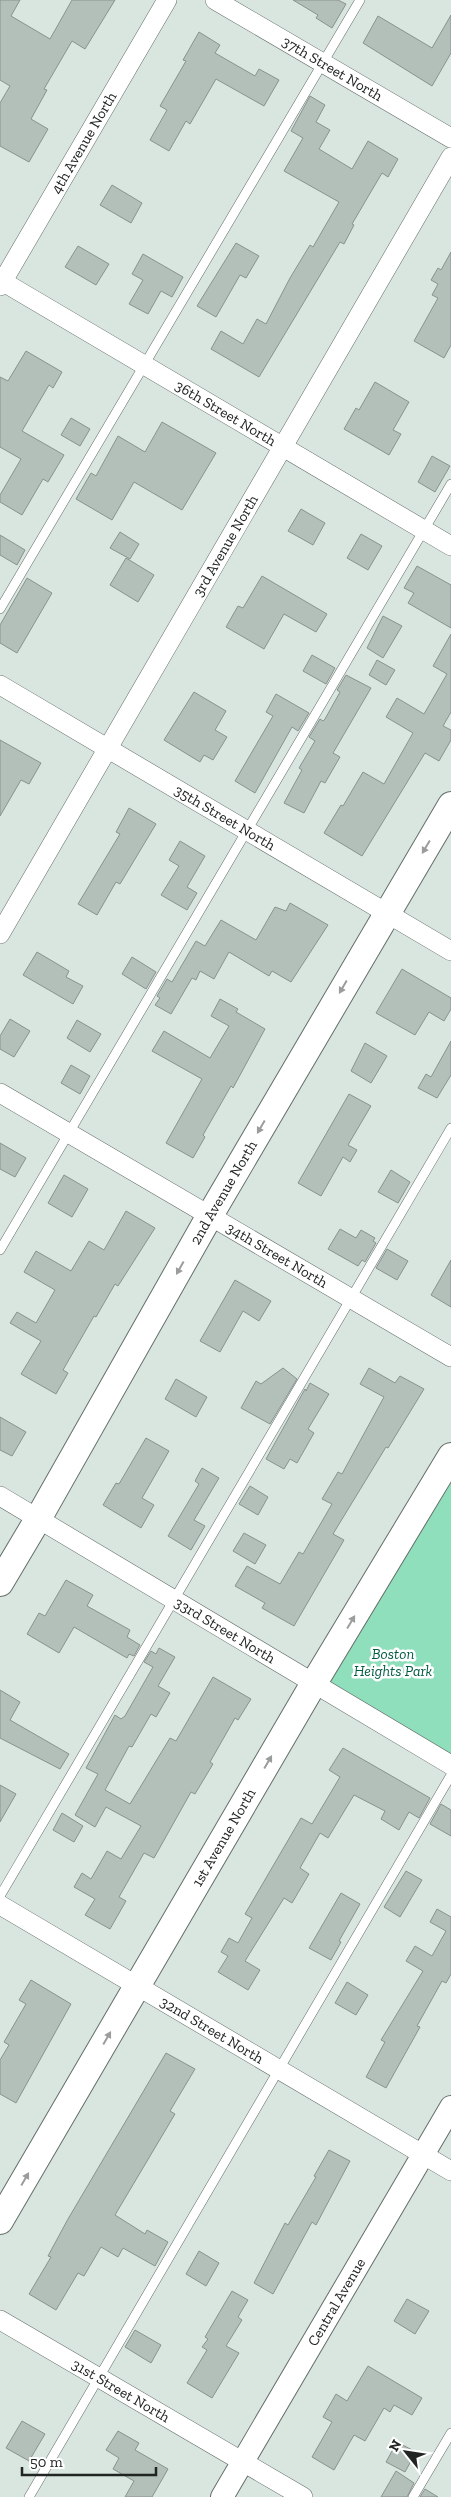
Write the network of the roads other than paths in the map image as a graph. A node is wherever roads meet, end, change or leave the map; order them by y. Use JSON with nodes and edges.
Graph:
{"nodes":[{"id":1,"x":168,"y":0,"type":"edge"},
{"id":2,"x":215,"y":0,"type":"edge"},
{"id":3,"x":360,"y":0,"type":"edge"},
{"id":4,"x":323,"y":63,"type":"junction"},
{"id":5,"x":451,"y":138,"type":"edge"},
{"id":6,"x":451,"y":157,"type":"edge"},
{"id":7,"x":1,"y":283,"type":"edge"},
{"id":8,"x":143,"y":365,"type":"junction"},
{"id":9,"x":282,"y":447,"type":"junction"},
{"id":10,"x":451,"y":484,"type":"edge"},
{"id":11,"x":423,"y":530,"type":"junction"},
{"id":12,"x":451,"y":546,"type":"edge"},
{"id":13,"x":0,"y":609,"type":"edge"},
{"id":14,"x":0,"y":685,"type":"edge"},
{"id":15,"x":108,"y":749,"type":"junction"},
{"id":16,"x":451,"y":805,"type":"edge"},
{"id":17,"x":246,"y":830,"type":"junction"},
{"id":18,"x":386,"y":913,"type":"junction"},
{"id":19,"x":0,"y":934,"type":"edge"},
{"id":20,"x":451,"y":951,"type":"edge"},
{"id":21,"x":0,"y":1093,"type":"edge"},
{"id":22,"x":451,"y":1128,"type":"edge"},
{"id":23,"x":69,"y":1134,"type":"junction"},
{"id":24,"x":209,"y":1217,"type":"junction"},
{"id":25,"x":0,"y":1250,"type":"edge"},
{"id":26,"x":350,"y":1299,"type":"junction"},
{"id":27,"x":451,"y":1357,"type":"edge"},
{"id":28,"x":451,"y":1456,"type":"edge"},
{"id":29,"x":0,"y":1496,"type":"edge"},
{"id":30,"x":38,"y":1519,"type":"junction"},
{"id":31,"x":0,"y":1583,"type":"edge"},
{"id":32,"x":174,"y":1600,"type":"junction"},
{"id":33,"x":314,"y":1683,"type":"junction"},
{"id":34,"x":451,"y":1765,"type":"edge"},
{"id":35,"x":451,"y":1775,"type":"edge"},
{"id":36,"x":0,"y":1896,"type":"edge"},
{"id":37,"x":0,"y":1905,"type":"edge"},
{"id":38,"x":138,"y":1986,"type":"junction"},
{"id":39,"x":279,"y":2069,"type":"junction"},
{"id":40,"x":451,"y":2107,"type":"edge"},
{"id":41,"x":423,"y":2155,"type":"junction"},
{"id":42,"x":451,"y":2171,"type":"edge"},
{"id":43,"x":0,"y":2221,"type":"edge"},
{"id":44,"x":0,"y":2320,"type":"edge"},
{"id":45,"x":98,"y":2378,"type":"junction"},
{"id":46,"x":451,"y":2433,"type":"edge"},
{"id":47,"x":242,"y":2462,"type":"junction"},
{"id":48,"x":29,"y":2497,"type":"edge"},
{"id":49,"x":222,"y":2497,"type":"edge"},
{"id":50,"x":303,"y":2497,"type":"edge"},
{"id":51,"x":413,"y":2497,"type":"edge"}],
"edges":[{"from":1,"to":7,"type":"street","name":"4th Avenue North"},
{"from":2,"to":4,"type":"street","name":"37th Street North"},
{"from":3,"to":4,"type":"lane"},
{"from":4,"to":5,"type":"street","name":"37th Street North"},
{"from":4,"to":8,"type":"lane"},
{"from":6,"to":9,"type":"street","name":"3rd Avenue North"},
{"from":7,"to":8,"type":"street","name":"36th Street North"},
{"from":8,"to":9,"type":"street","name":"36th Street North"},
{"from":8,"to":13,"type":"lane"},
{"from":9,"to":11,"type":"street","name":"36th Street North"},
{"from":9,"to":15,"type":"street","name":"3rd Avenue North"},
{"from":10,"to":11,"type":"lane"},
{"from":11,"to":12,"type":"street","name":"36th Street North"},
{"from":11,"to":17,"type":"lane"},
{"from":14,"to":15,"type":"street","name":"35th Street North"},
{"from":15,"to":17,"type":"street","name":"35th Street North"},
{"from":15,"to":19,"type":"street","name":"3rd Avenue North"},
{"from":16,"to":18,"type":"main road","name":"2nd Avenue North","one_way":true},
{"from":17,"to":18,"type":"street","name":"35th Street North"},
{"from":17,"to":23,"type":"lane"},
{"from":18,"to":20,"type":"street","name":"35th Street North"},
{"from":18,"to":24,"type":"main road","name":"2nd Avenue North","one_way":true},
{"from":21,"to":23,"type":"street","name":"34th Street North"},
{"from":22,"to":26,"type":"lane"},
{"from":23,"to":24,"type":"street","name":"34th Street North"},
{"from":23,"to":25,"type":"lane"},
{"from":24,"to":26,"type":"street","name":"34th Street North"},
{"from":24,"to":30,"type":"main road","name":"2nd Avenue North","one_way":true},
{"from":26,"to":27,"type":"street","name":"34th Street North"},
{"from":26,"to":32,"type":"lane"},
{"from":33,"to":28,"type":"main road","name":"1st Avenue North","one_way":true},
{"from":29,"to":30,"type":"street","name":"33rd Street North"},
{"from":30,"to":31,"type":"main road","name":"2nd Avenue North"},
{"from":30,"to":32,"type":"street","name":"33rd Street North"},
{"from":32,"to":33,"type":"street","name":"33rd Street North"},
{"from":32,"to":36,"type":"lane"},
{"from":33,"to":34,"type":"street","name":"33rd Street North"},
{"from":38,"to":33,"type":"main road","name":"1st Avenue North","one_way":true},
{"from":35,"to":39,"type":"lane"},
{"from":37,"to":38,"type":"street","name":"32nd Street North"},
{"from":38,"to":39,"type":"street","name":"32nd Street North"},
{"from":43,"to":38,"type":"main road","name":"1st Avenue North","one_way":true},
{"from":39,"to":41,"type":"street","name":"32nd Street North"},
{"from":39,"to":45,"type":"lane"},
{"from":40,"to":41,"type":"street","name":"Central Avenue"},
{"from":41,"to":42,"type":"street","name":"32nd Street North"},
{"from":41,"to":47,"type":"street","name":"Central Avenue"},
{"from":44,"to":45,"type":"street","name":"31st Street North"},
{"from":45,"to":47,"type":"street","name":"31st Street North"},
{"from":45,"to":48,"type":"lane"},
{"from":46,"to":51,"type":"lane"},
{"from":47,"to":49,"type":"street","name":"Central Avenue"},
{"from":47,"to":50,"type":"street","name":"31st Street North"}]}
